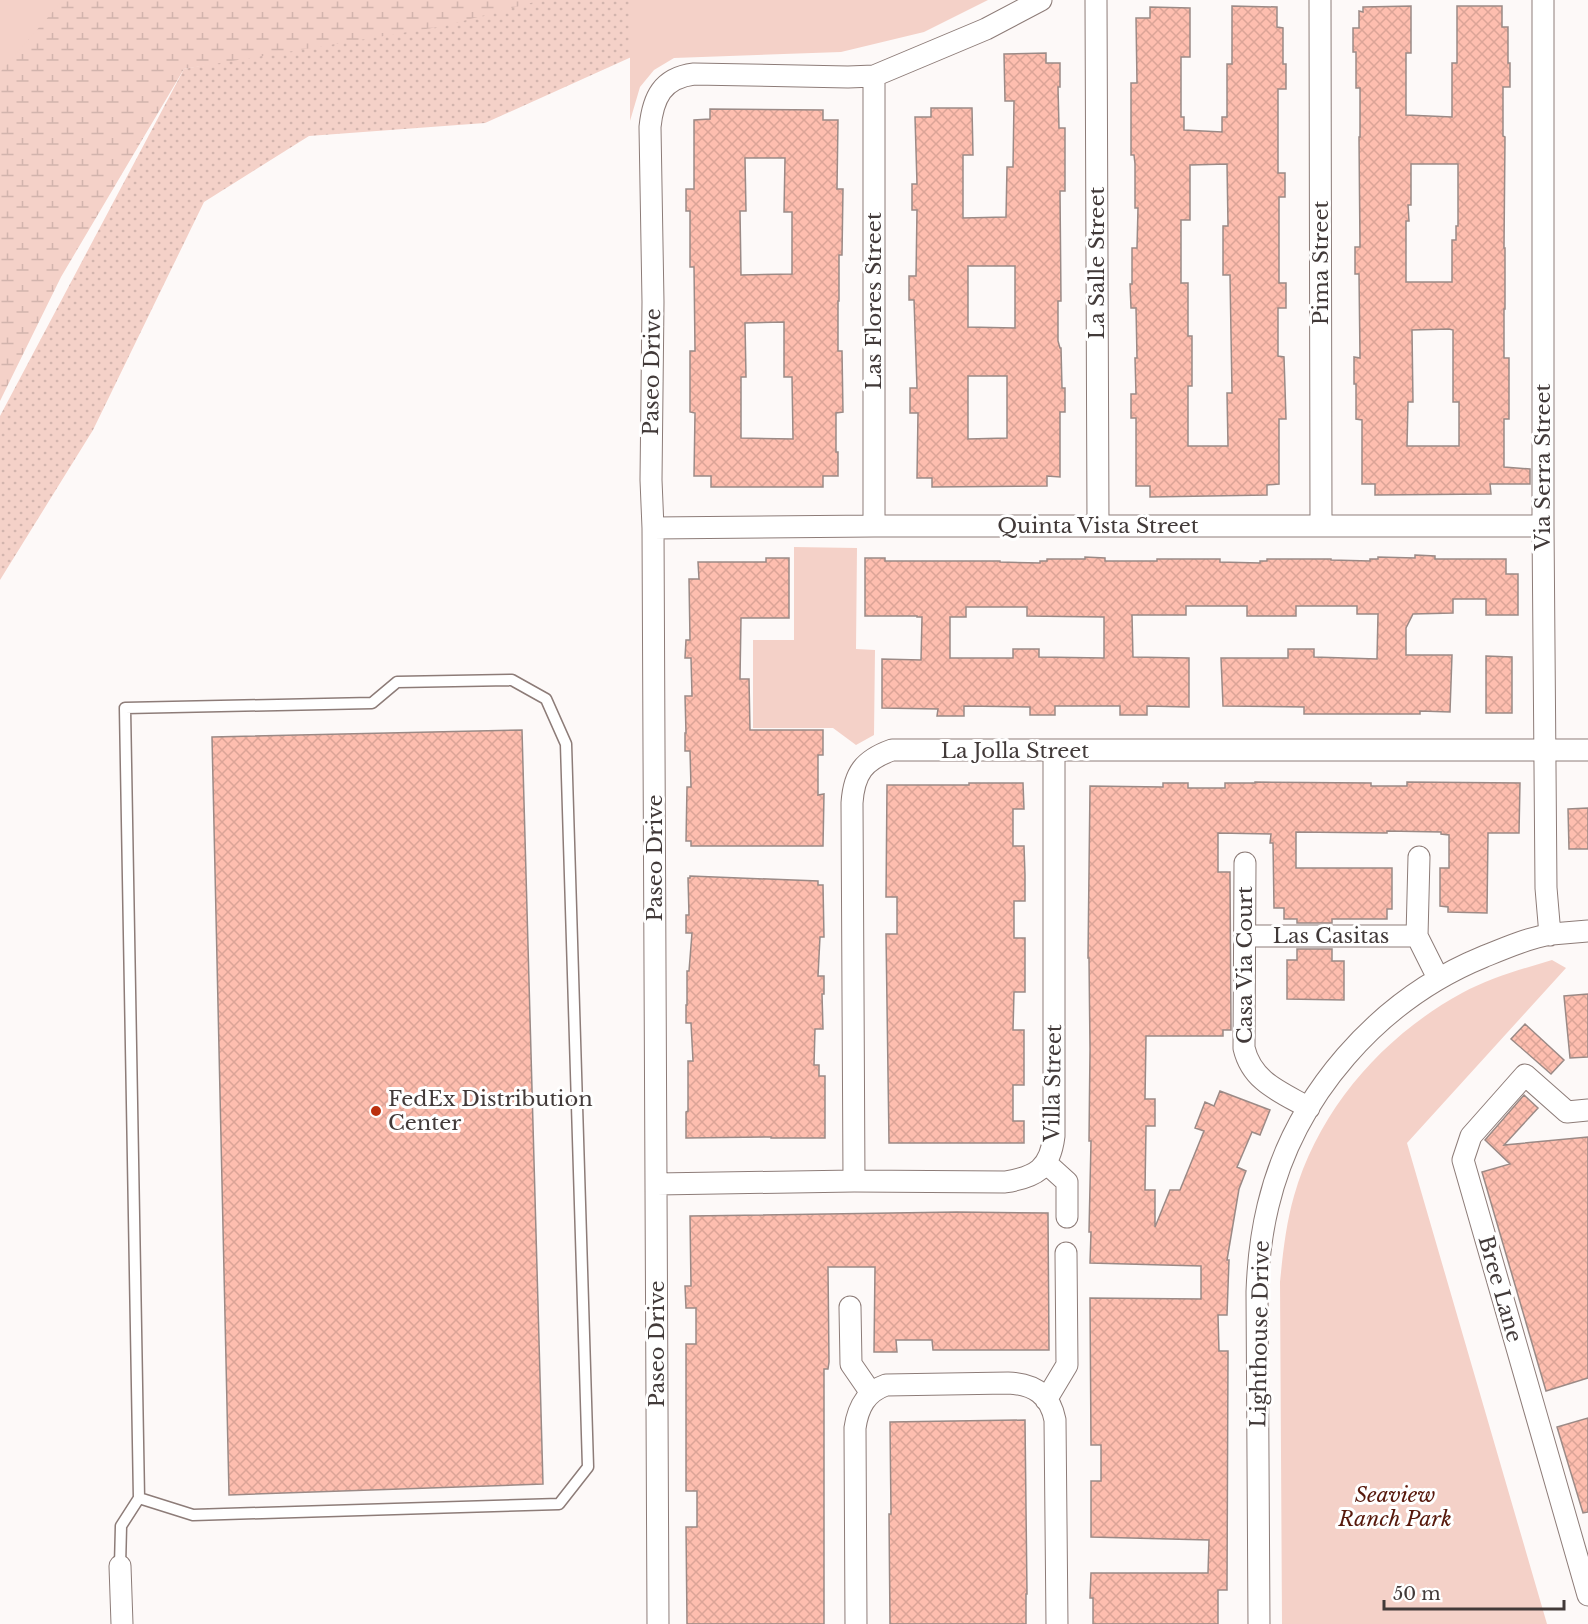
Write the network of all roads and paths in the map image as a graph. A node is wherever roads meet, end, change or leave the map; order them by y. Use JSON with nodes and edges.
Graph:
{"nodes":[{"id":1,"x":1041,"y":0,"type":"edge"},
{"id":2,"x":1096,"y":0,"type":"edge"},
{"id":3,"x":1320,"y":0,"type":"edge"},
{"id":4,"x":1543,"y":0,"type":"edge"},
{"id":5,"x":874,"y":76,"type":"junction"},
{"id":6,"x":1321,"y":525,"type":"junction"},
{"id":7,"x":874,"y":526,"type":"junction"},
{"id":8,"x":1098,"y":526,"type":"junction"},
{"id":9,"x":1543,"y":526,"type":"junction"},
{"id":10,"x":652,"y":528,"type":"junction"},
{"id":11,"x":1545,"y":750,"type":"junction"},
{"id":12,"x":1588,"y":750,"type":"edge"},
{"id":13,"x":1054,"y":751,"type":"junction"},
{"id":14,"x":1419,"y":857,"type":"dead end"},
{"id":15,"x":1245,"y":863,"type":"dead end"},
{"id":16,"x":1588,"y":932,"type":"edge"},
{"id":17,"x":1550,"y":935,"type":"junction"},
{"id":18,"x":1246,"y":936,"type":"junction"},
{"id":19,"x":1417,"y":936,"type":"junction"},
{"id":20,"x":1438,"y":978,"type":"junction"},
{"id":21,"x":1309,"y":1108,"type":"junction"},
{"id":22,"x":1588,"y":1110,"type":"edge"},
{"id":23,"x":1046,"y":1163,"type":"junction"},
{"id":24,"x":854,"y":1181,"type":"junction"},
{"id":25,"x":657,"y":1184,"type":"junction"},
{"id":26,"x":1067,"y":1218,"type":"dead end"},
{"id":27,"x":1066,"y":1253,"type":"dead end"},
{"id":28,"x":850,"y":1307,"type":"dead end"},
{"id":29,"x":871,"y":1393,"type":"junction"},
{"id":30,"x":1046,"y":1400,"type":"junction"},
{"id":31,"x":140,"y":1498,"type":"junction"},
{"id":32,"x":120,"y":1566,"type":"joint"},
{"id":33,"x":1588,"y":1595,"type":"edge"},
{"id":34,"x":122,"y":1624,"type":"edge"},
{"id":35,"x":658,"y":1624,"type":"edge"},
{"id":36,"x":856,"y":1624,"type":"edge"},
{"id":37,"x":1057,"y":1624,"type":"edge"},
{"id":38,"x":1259,"y":1624,"type":"edge"}],
"edges":[{"from":1,"to":5,"type":"street"},
{"from":2,"to":8,"type":"street","name":"La Salle Street"},
{"from":3,"to":6,"type":"street","name":"Pima Street"},
{"from":4,"to":9,"type":"street","name":"Via Serra Street"},
{"from":5,"to":7,"type":"street","name":"Las Flores Street"},
{"from":5,"to":10,"type":"street","name":"Paseo Drive"},
{"from":6,"to":8,"type":"street","name":"Quinta Vista Street"},
{"from":6,"to":9,"type":"street","name":"Quinta Vista Street"},
{"from":7,"to":8,"type":"street","name":"Quinta Vista Street"},
{"from":7,"to":10,"type":"street","name":"Quinta Vista Street"},
{"from":9,"to":11,"type":"street","name":"Via Serra Street"},
{"from":10,"to":25,"type":"street","name":"Paseo Drive"},
{"from":11,"to":12,"type":"street","name":"La Jolla Street"},
{"from":11,"to":13,"type":"street","name":"La Jolla Street"},
{"from":11,"to":17,"type":"street","name":"Via Serra Street"},
{"from":13,"to":23,"type":"street","name":"Villa Street"},
{"from":13,"to":24,"type":"street","name":"La Jolla Street"},
{"from":14,"to":19,"type":"street"},
{"from":15,"to":18,"type":"street","name":"Casa Via Court"},
{"from":16,"to":17,"type":"street","name":"Lighthouse Drive"},
{"from":17,"to":20,"type":"street","name":"Lighthouse Drive"},
{"from":18,"to":19,"type":"street","name":"Las Casitas"},
{"from":18,"to":21,"type":"street","name":"Casa Via Court"},
{"from":19,"to":20,"type":"street"},
{"from":20,"to":21,"type":"street","name":"Lighthouse Drive"},
{"from":21,"to":38,"type":"street","name":"Lighthouse Drive"},
{"from":22,"to":33,"type":"street","name":"Bree Lane"},
{"from":23,"to":24,"type":"street","name":"Villa Street"},
{"from":23,"to":26,"type":"street"},
{"from":24,"to":25,"type":"street","name":"Villa Street"},
{"from":25,"to":35,"type":"street","name":"Paseo Drive"},
{"from":27,"to":30,"type":"street"},
{"from":28,"to":29,"type":"street"},
{"from":29,"to":30,"type":"street"},
{"from":29,"to":36,"type":"street"},
{"from":30,"to":37,"type":"street"},
{"from":31,"to":31,"type":"lane"},
{"from":31,"to":32,"type":"lane"},
{"from":32,"to":34,"type":"street"}]}
